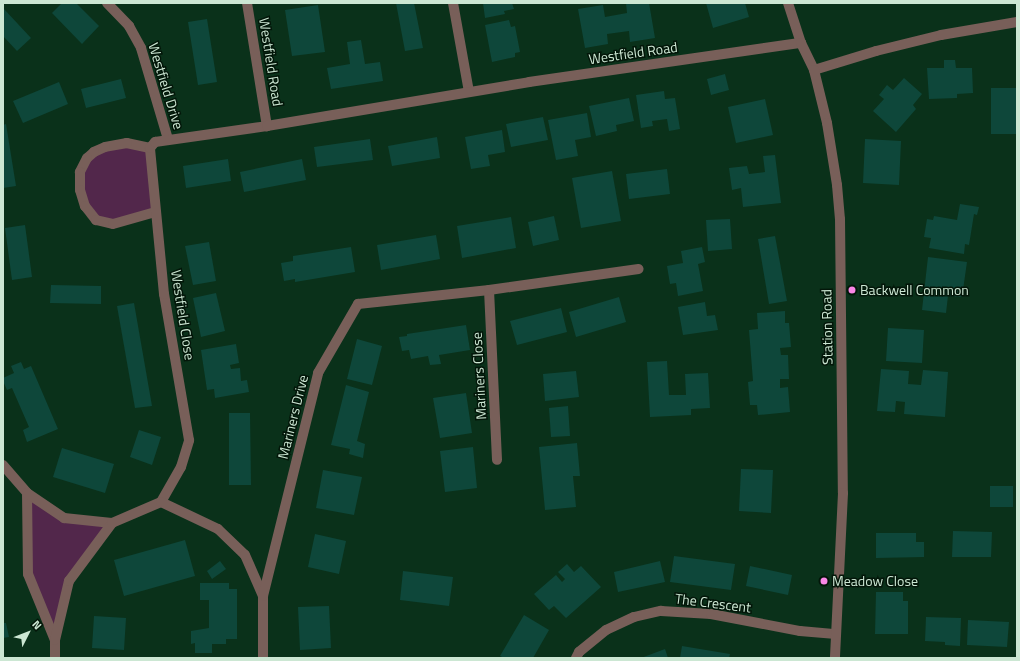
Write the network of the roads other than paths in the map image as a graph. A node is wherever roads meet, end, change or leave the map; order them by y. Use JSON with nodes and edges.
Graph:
{"nodes":[{"id":1,"x":107,"y":3,"type":"edge"},
{"id":2,"x":247,"y":3,"type":"edge"},
{"id":3,"x":453,"y":3,"type":"edge"},
{"id":4,"x":788,"y":3,"type":"edge"},
{"id":5,"x":1017,"y":22,"type":"edge"},
{"id":6,"x":802,"y":43,"type":"junction"},
{"id":7,"x":814,"y":70,"type":"junction"},
{"id":8,"x":468,"y":92,"type":"junction"},
{"id":9,"x":268,"y":126,"type":"junction"},
{"id":10,"x":168,"y":139,"type":"junction"},
{"id":11,"x":150,"y":148,"type":"junction"},
{"id":12,"x":155,"y":212,"type":"junction"},
{"id":13,"x":639,"y":269,"type":"dead end"},
{"id":14,"x":489,"y":290,"type":"junction"},
{"id":15,"x":497,"y":460,"type":"dead end"},
{"id":16,"x":3,"y":465,"type":"edge"},
{"id":17,"x":27,"y":493,"type":"junction"},
{"id":18,"x":161,"y":502,"type":"junction"},
{"id":19,"x":112,"y":523,"type":"junction"},
{"id":20,"x":263,"y":596,"type":"junction"},
{"id":21,"x":836,"y":634,"type":"junction"},
{"id":22,"x":55,"y":640,"type":"junction"},
{"id":23,"x":56,"y":658,"type":"edge"},
{"id":24,"x":263,"y":658,"type":"edge"},
{"id":25,"x":576,"y":658,"type":"edge"},
{"id":26,"x":835,"y":658,"type":"edge"}],
"edges":[{"from":1,"to":10,"type":"street","name":"Westfield Drive"},
{"from":2,"to":9,"type":"street","name":"Westfield Road"},
{"from":3,"to":8,"type":"street"},
{"from":4,"to":6,"type":"street","name":"Station Road"},
{"from":5,"to":7,"type":"street"},
{"from":6,"to":7,"type":"street","name":"Station Road"},
{"from":6,"to":8,"type":"street","name":"Westfield Road"},
{"from":7,"to":21,"type":"street","name":"Station Road"},
{"from":8,"to":9,"type":"street","name":"Westfield Road"},
{"from":9,"to":10,"type":"street","name":"Westfield Road"},
{"from":10,"to":11,"type":"street"},
{"from":11,"to":12,"type":"street","name":"Westfield Close"},
{"from":11,"to":12,"type":"street"},
{"from":12,"to":18,"type":"street","name":"Westfield Close"},
{"from":13,"to":14,"type":"street","name":"Mariners Drive"},
{"from":14,"to":15,"type":"street","name":"Mariners Close"},
{"from":14,"to":20,"type":"street","name":"Mariners Drive"},
{"from":16,"to":17,"type":"street"},
{"from":17,"to":19,"type":"street"},
{"from":17,"to":22,"type":"street"},
{"from":18,"to":19,"type":"street"},
{"from":18,"to":20,"type":"street"},
{"from":19,"to":22,"type":"street"},
{"from":20,"to":24,"type":"street","name":"Mariners Drive"},
{"from":21,"to":25,"type":"street","name":"The Crescent"},
{"from":21,"to":26,"type":"street","name":"Station Road"},
{"from":22,"to":23,"type":"street"}]}
